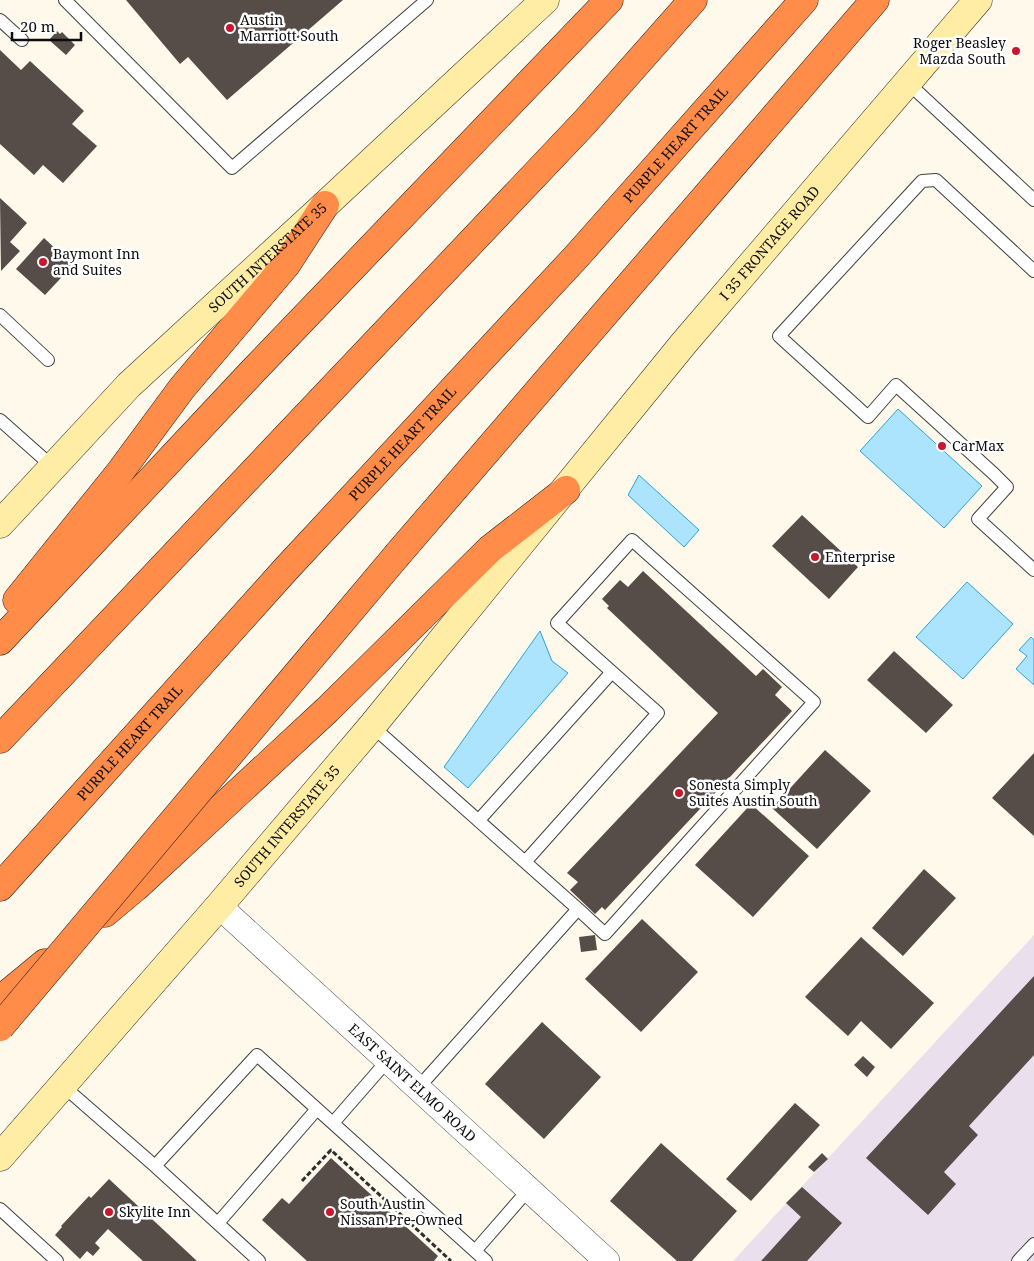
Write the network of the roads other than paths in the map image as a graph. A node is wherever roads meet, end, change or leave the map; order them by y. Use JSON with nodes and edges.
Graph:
{"nodes":[{"id":1,"x":65,"y":0,"type":"edge"},
{"id":2,"x":427,"y":0,"type":"edge"},
{"id":3,"x":545,"y":0,"type":"edge"},
{"id":4,"x":609,"y":0,"type":"edge"},
{"id":5,"x":693,"y":0,"type":"edge"},
{"id":6,"x":804,"y":0,"type":"edge"},
{"id":7,"x":875,"y":0,"type":"edge"},
{"id":8,"x":978,"y":0,"type":"edge"},
{"id":9,"x":0,"y":20,"type":"edge"},
{"id":10,"x":22,"y":40,"type":"dead end"},
{"id":11,"x":907,"y":82,"type":"junction"},
{"id":12,"x":1034,"y":200,"type":"edge"},
{"id":13,"x":325,"y":206,"type":"junction"},
{"id":14,"x":1034,"y":271,"type":"edge"},
{"id":15,"x":0,"y":315,"type":"edge"},
{"id":16,"x":48,"y":360,"type":"dead end"},
{"id":17,"x":0,"y":420,"type":"edge"},
{"id":18,"x":53,"y":467,"type":"junction"},
{"id":19,"x":566,"y":490,"type":"junction"},
{"id":20,"x":0,"y":524,"type":"edge"},
{"id":21,"x":1034,"y":570,"type":"edge"},
{"id":22,"x":0,"y":623,"type":"edge"},
{"id":23,"x":0,"y":641,"type":"edge"},
{"id":24,"x":612,"y":672,"type":"junction"},
{"id":25,"x":372,"y":726,"type":"junction"},
{"id":26,"x":0,"y":740,"type":"edge"},
{"id":27,"x":479,"y":820,"type":"junction"},
{"id":28,"x":525,"y":862,"type":"junction"},
{"id":29,"x":0,"y":887,"type":"edge"},
{"id":30,"x":219,"y":906,"type":"junction"},
{"id":31,"x":578,"y":909,"type":"junction"},
{"id":32,"x":0,"y":1000,"type":"edge"},
{"id":33,"x":0,"y":1027,"type":"edge"},
{"id":34,"x":387,"y":1061,"type":"junction"},
{"id":35,"x":62,"y":1085,"type":"junction"},
{"id":36,"x":418,"y":1088,"type":"junction"},
{"id":37,"x":317,"y":1109,"type":"junction"},
{"id":38,"x":333,"y":1123,"type":"junction"},
{"id":39,"x":0,"y":1158,"type":"edge"},
{"id":40,"x":155,"y":1166,"type":"junction"},
{"id":41,"x":529,"y":1189,"type":"junction"},
{"id":42,"x":0,"y":1209,"type":"edge"},
{"id":43,"x":218,"y":1223,"type":"junction"},
{"id":44,"x":1034,"y":1244,"type":"edge"},
{"id":45,"x":474,"y":1251,"type":"junction"},
{"id":46,"x":57,"y":1261,"type":"edge"},
{"id":47,"x":259,"y":1261,"type":"edge"},
{"id":48,"x":485,"y":1261,"type":"edge"},
{"id":49,"x":607,"y":1261,"type":"edge"},
{"id":50,"x":1018,"y":1261,"type":"edge"}],
"edges":[{"from":1,"to":2,"type":"lane"},
{"from":3,"to":13,"type":"main road","name":"SOUTH INTERSTATE 35"},
{"from":4,"to":23,"type":"highway"},
{"from":5,"to":26,"type":"highway"},
{"from":6,"to":29,"type":"highway","name":"PURPLE HEART TRAIL"},
{"from":7,"to":33,"type":"highway","bridge":true},
{"from":8,"to":11,"type":"main road","name":"I 35 FRONTAGE ROAD"},
{"from":9,"to":10,"type":"lane"},
{"from":11,"to":12,"type":"lane"},
{"from":11,"to":19,"type":"main road","name":"I 35 FRONTAGE ROAD"},
{"from":13,"to":18,"type":"main road","name":"SOUTH INTERSTATE 35"},
{"from":13,"to":22,"type":"highway"},
{"from":14,"to":21,"type":"lane"},
{"from":15,"to":16,"type":"lane"},
{"from":17,"to":18,"type":"lane"},
{"from":18,"to":20,"type":"main road","name":"SOUTH INTERSTATE 35"},
{"from":19,"to":25,"type":"main road","name":"SOUTH INTERSTATE 35"},
{"from":19,"to":32,"type":"highway"},
{"from":24,"to":27,"type":"lane"},
{"from":24,"to":28,"type":"lane"},
{"from":24,"to":31,"type":"lane"},
{"from":25,"to":27,"type":"lane"},
{"from":25,"to":30,"type":"main road","name":"SOUTH INTERSTATE 35"},
{"from":27,"to":28,"type":"lane"},
{"from":28,"to":31,"type":"lane"},
{"from":30,"to":34,"type":"street","name":"EAST SAINT ELMO ROAD"},
{"from":30,"to":35,"type":"main road","name":"SOUTH INTERSTATE 35"},
{"from":31,"to":36,"type":"lane"},
{"from":34,"to":36,"type":"street","name":"EAST SAINT ELMO ROAD"},
{"from":34,"to":38,"type":"lane"},
{"from":35,"to":39,"type":"main road","name":"SOUTH INTERSTATE 35"},
{"from":35,"to":40,"type":"lane"},
{"from":36,"to":41,"type":"street","name":"EAST SAINT ELMO ROAD"},
{"from":37,"to":38,"type":"lane"},
{"from":37,"to":40,"type":"lane"},
{"from":37,"to":43,"type":"lane"},
{"from":38,"to":45,"type":"lane"},
{"from":40,"to":43,"type":"lane"},
{"from":41,"to":45,"type":"lane"},
{"from":41,"to":49,"type":"street","name":"EAST SAINT ELMO ROAD"},
{"from":42,"to":46,"type":"lane"},
{"from":43,"to":47,"type":"lane"},
{"from":44,"to":50,"type":"lane"},
{"from":45,"to":48,"type":"lane"}]}
